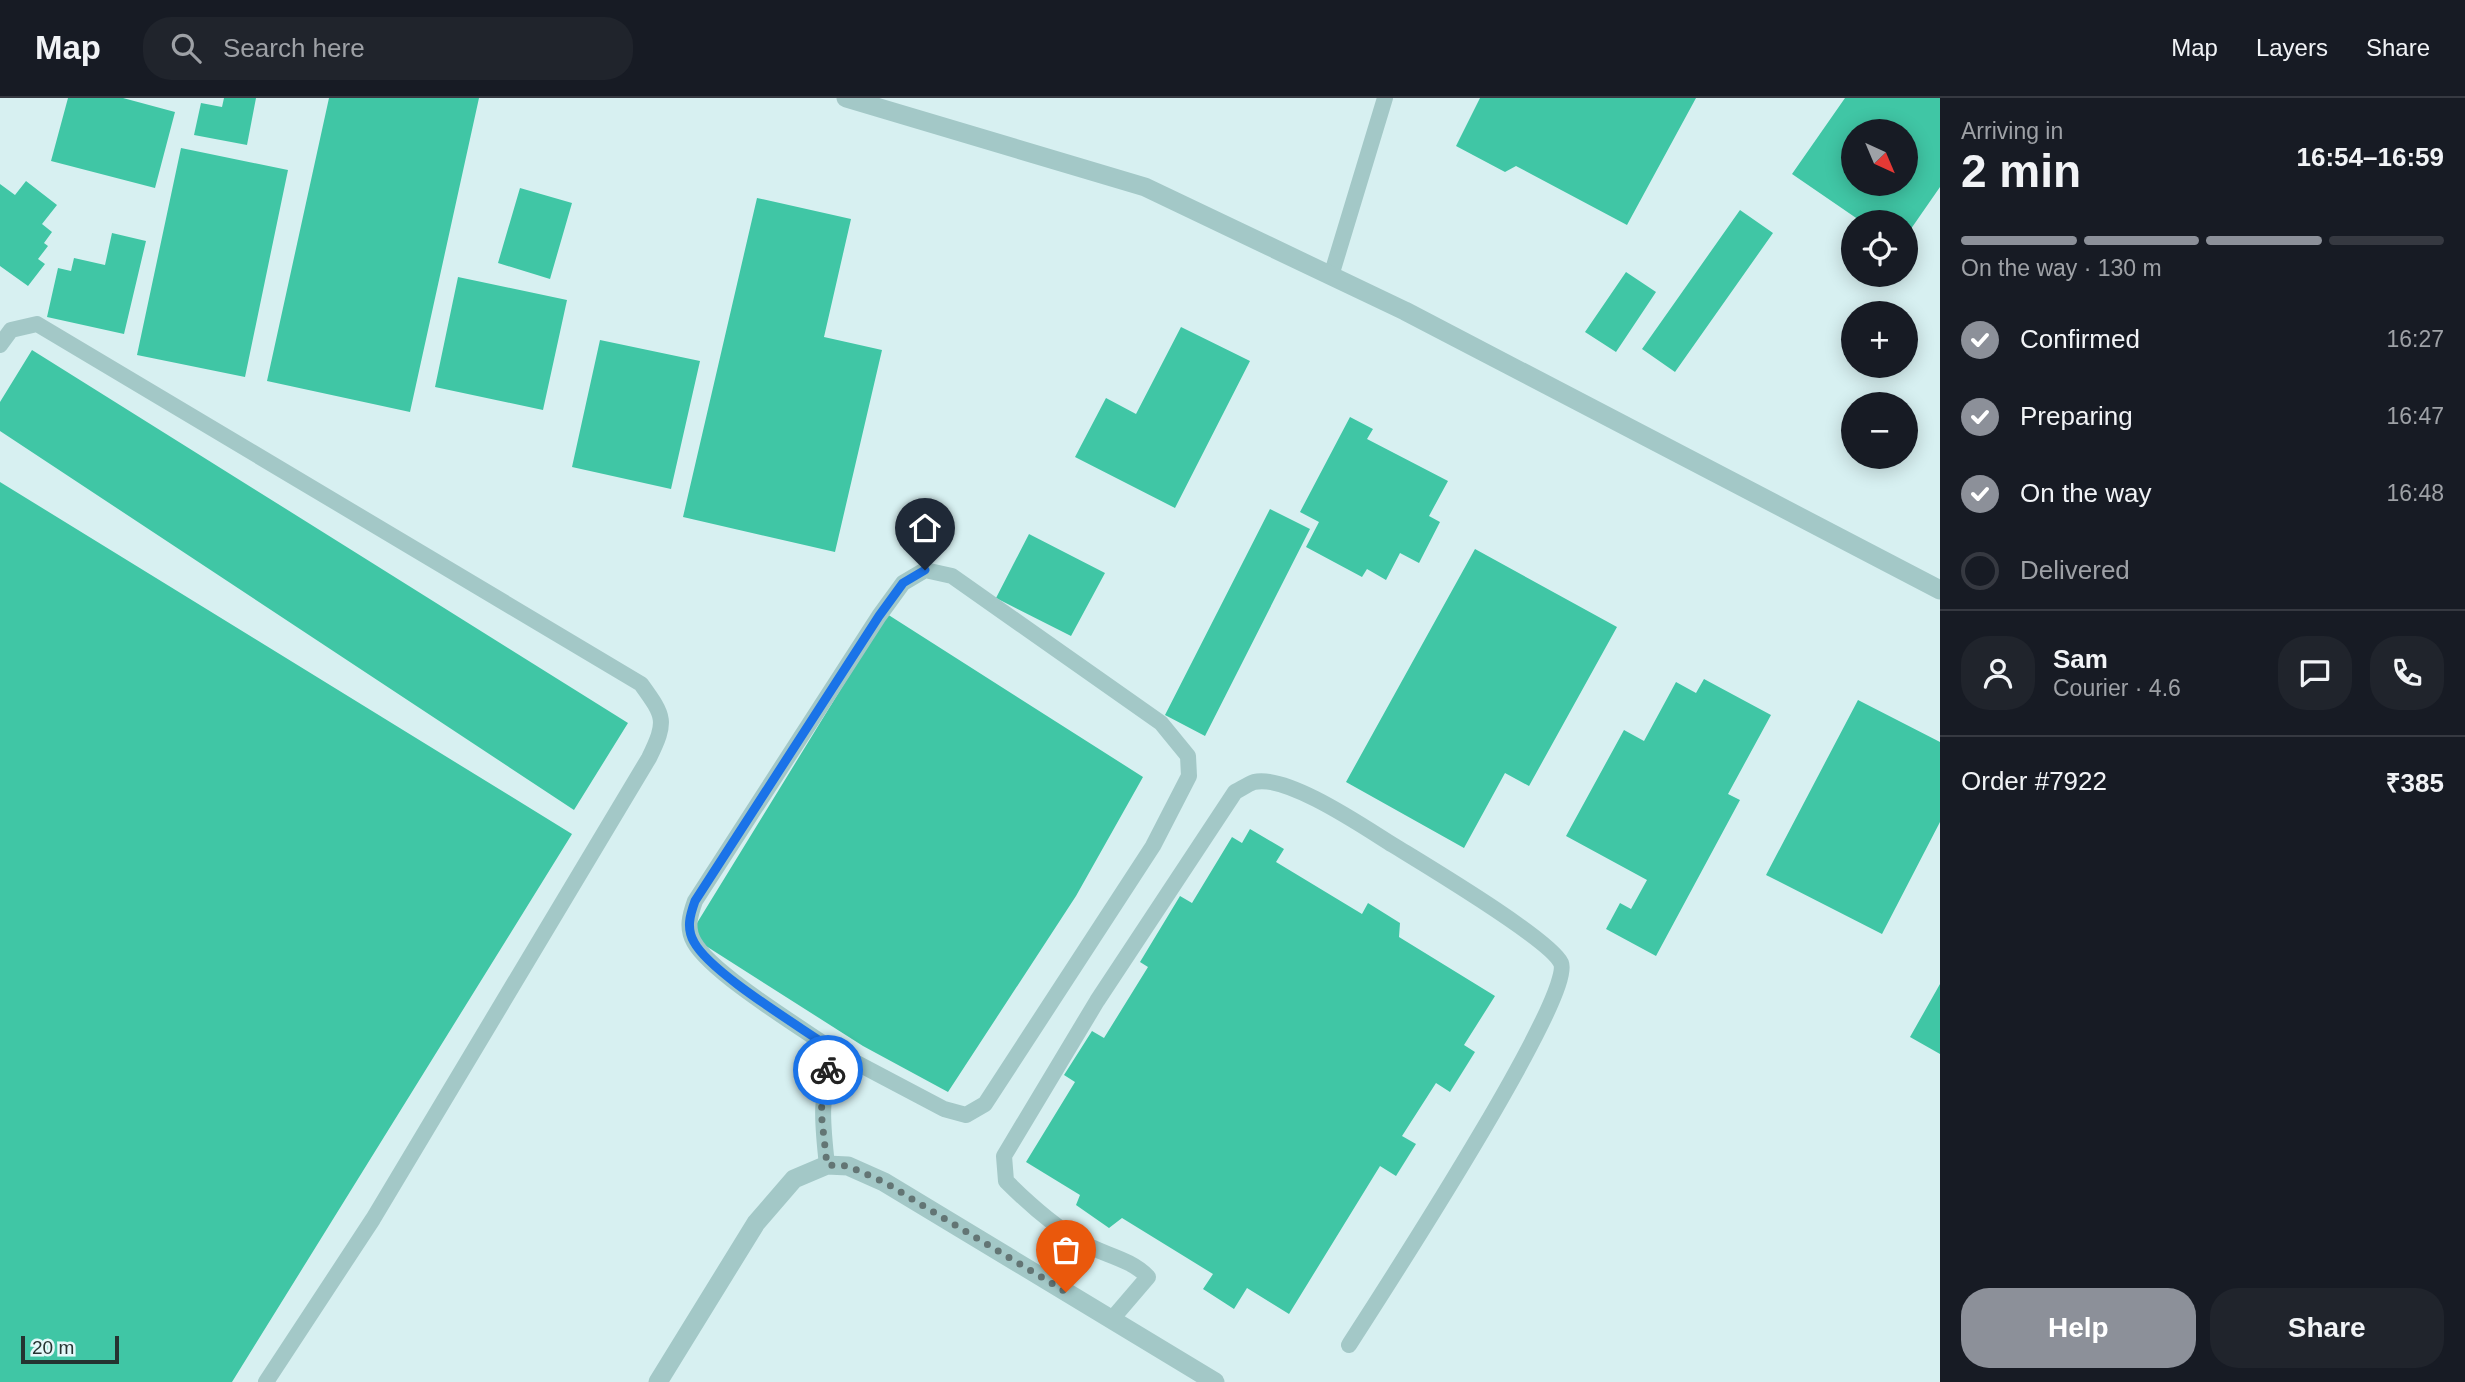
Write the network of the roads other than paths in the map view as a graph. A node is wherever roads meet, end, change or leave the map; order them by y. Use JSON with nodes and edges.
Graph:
{"nodes":[{"id":1,"x":846,"y":98,"type":"edge"},
{"id":2,"x":1385,"y":98,"type":"edge"},
{"id":3,"x":1331,"y":276,"type":"junction"},
{"id":4,"x":0,"y":345,"type":"edge"},
{"id":5,"x":1940,"y":590,"type":"edge"},
{"id":6,"x":836,"y":1052,"type":"junction"},
{"id":7,"x":827,"y":1165,"type":"junction"},
{"id":8,"x":1112,"y":1319,"type":"junction"},
{"id":9,"x":1349,"y":1345,"type":"dead end"},
{"id":10,"x":266,"y":1382,"type":"edge"},
{"id":11,"x":659,"y":1382,"type":"edge"},
{"id":12,"x":1215,"y":1382,"type":"edge"}],
"edges":[{"from":1,"to":3,"type":"street"},
{"from":2,"to":3,"type":"lane"},
{"from":3,"to":5,"type":"street"},
{"from":4,"to":10,"type":"lane"},
{"from":6,"to":6,"type":"lane"},
{"from":6,"to":7,"type":"lane"},
{"from":7,"to":8,"type":"street"},
{"from":7,"to":11,"type":"street"},
{"from":8,"to":9,"type":"lane"},
{"from":8,"to":12,"type":"street"}]}
